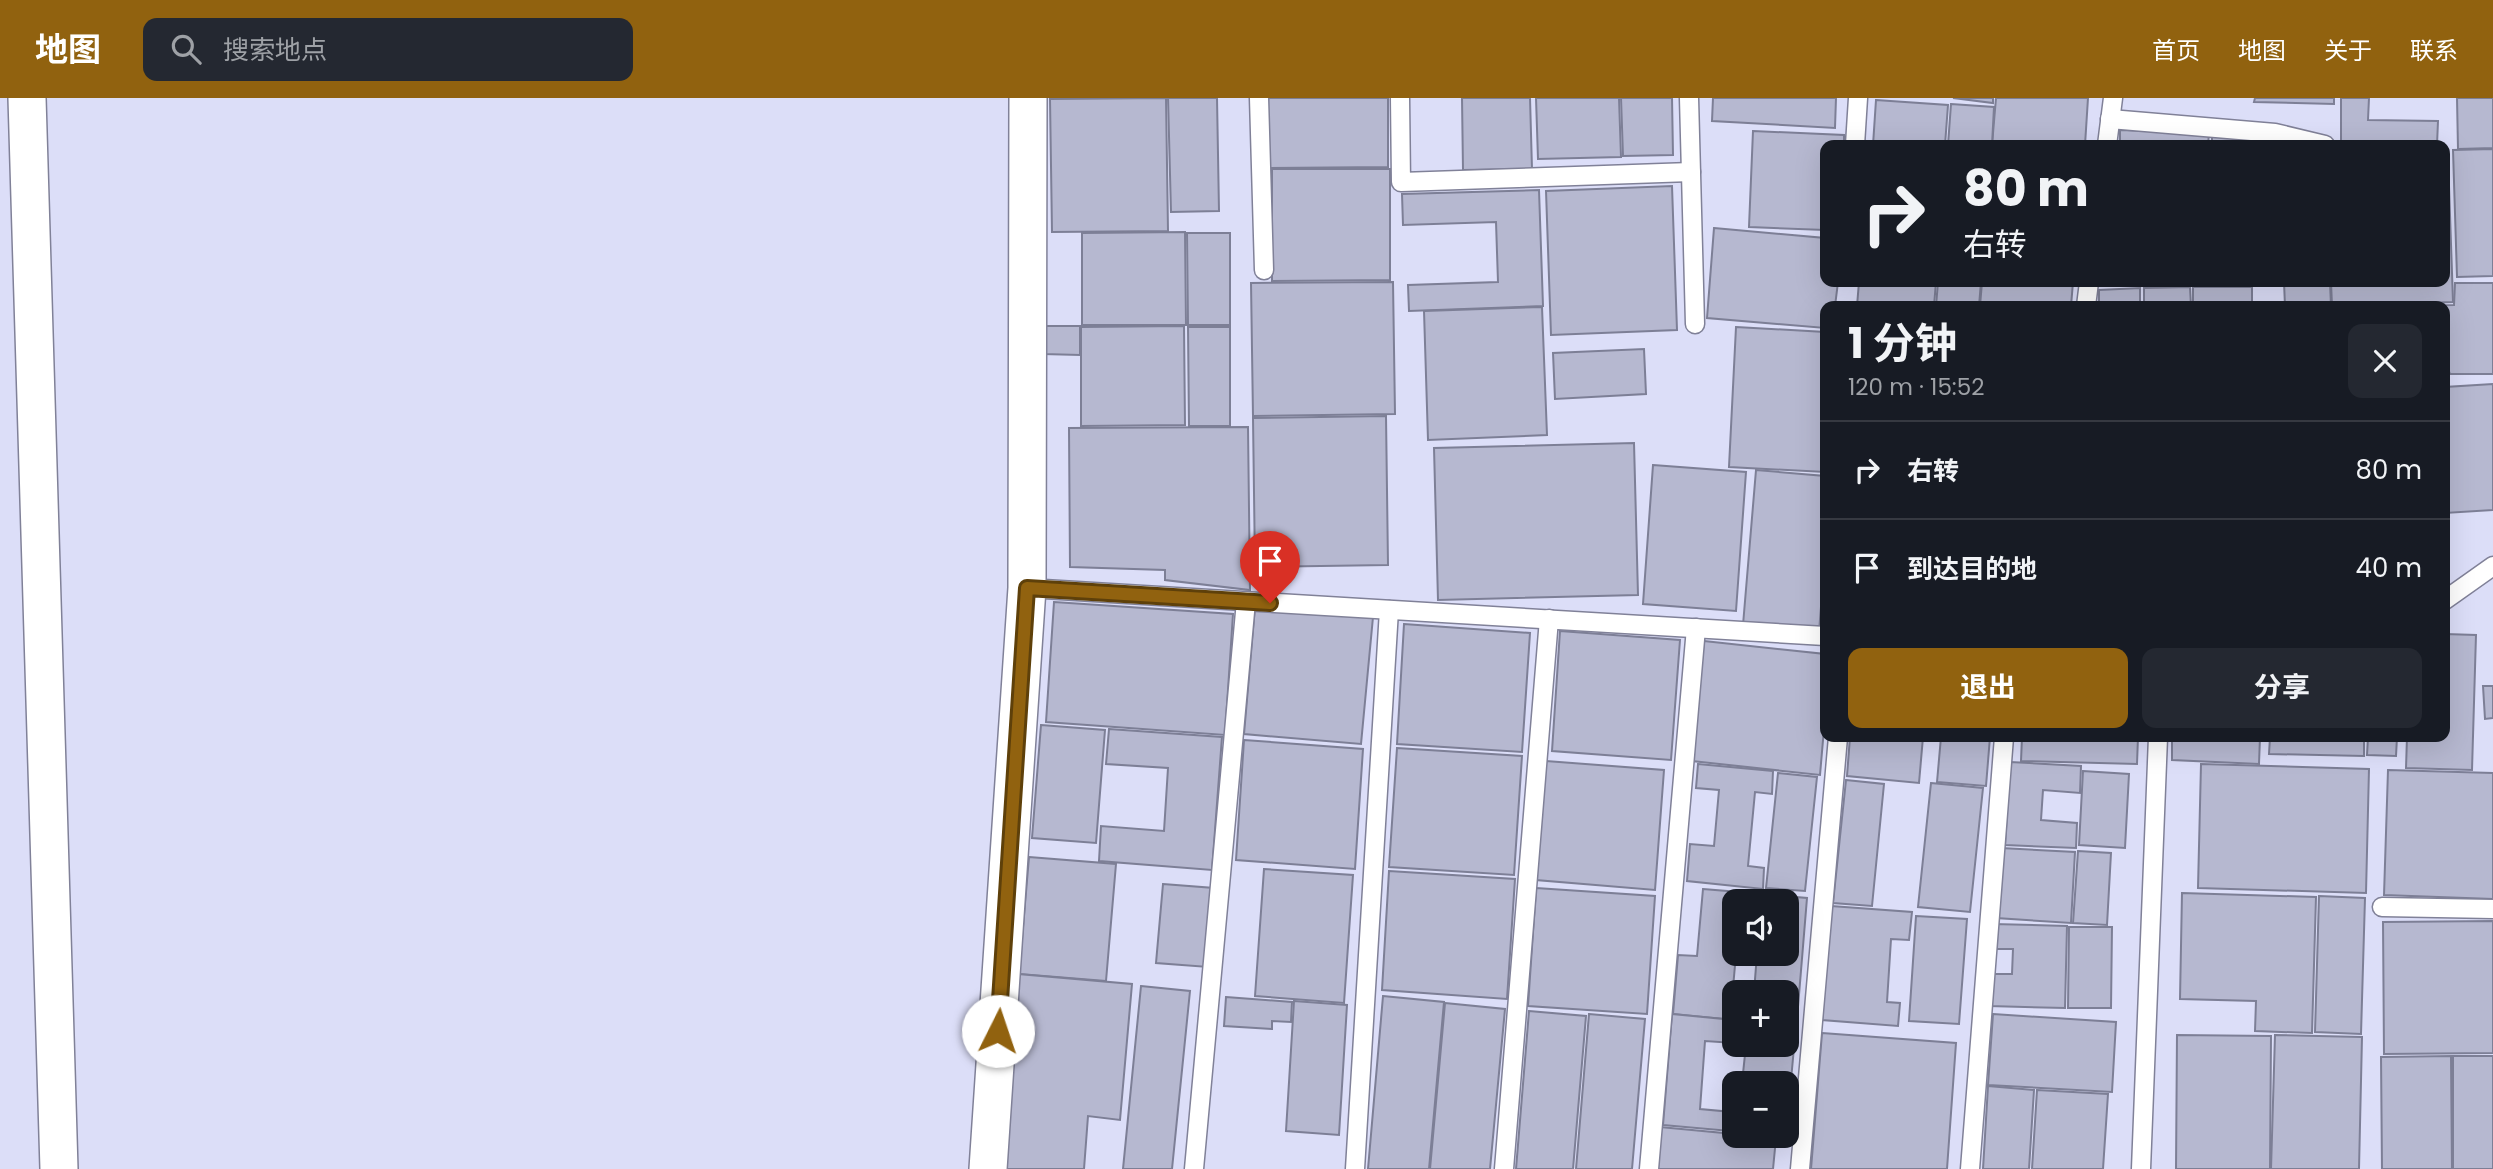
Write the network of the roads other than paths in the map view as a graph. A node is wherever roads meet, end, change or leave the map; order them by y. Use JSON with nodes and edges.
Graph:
{"nodes":[{"id":1,"x":27,"y":98,"type":"edge"},
{"id":2,"x":1028,"y":98,"type":"edge"},
{"id":3,"x":1259,"y":98,"type":"edge"},
{"id":4,"x":1400,"y":98,"type":"edge"},
{"id":5,"x":1689,"y":98,"type":"edge"},
{"id":6,"x":1858,"y":98,"type":"edge"},
{"id":7,"x":2113,"y":98,"type":"edge"},
{"id":8,"x":2110,"y":119,"type":"junction"},
{"id":9,"x":1855,"y":140,"type":"edge"},
{"id":10,"x":2108,"y":140,"type":"edge"},
{"id":11,"x":2304,"y":140,"type":"edge"},
{"id":12,"x":1692,"y":172,"type":"junction"},
{"id":13,"x":1264,"y":271,"type":"dead end"},
{"id":14,"x":1695,"y":324,"type":"dead end"},
{"id":15,"x":2493,"y":566,"type":"edge"},
{"id":16,"x":1027,"y":588,"type":"junction"},
{"id":17,"x":2450,"y":596,"type":"edge"},
{"id":18,"x":1246,"y":601,"type":"junction"},
{"id":19,"x":1389,"y":610,"type":"junction"},
{"id":20,"x":1549,"y":619,"type":"junction"},
{"id":21,"x":1696,"y":628,"type":"junction"},
{"id":22,"x":1820,"y":636,"type":"edge"},
{"id":23,"x":1838,"y":742,"type":"edge"},
{"id":24,"x":2004,"y":742,"type":"edge"},
{"id":25,"x":2158,"y":742,"type":"edge"},
{"id":26,"x":2382,"y":907,"type":"dead end"},
{"id":27,"x":2493,"y":909,"type":"edge"},
{"id":28,"x":59,"y":1169,"type":"edge"},
{"id":29,"x":988,"y":1169,"type":"edge"},
{"id":30,"x":1194,"y":1169,"type":"edge"},
{"id":31,"x":1355,"y":1169,"type":"edge"},
{"id":32,"x":1504,"y":1169,"type":"edge"},
{"id":33,"x":1649,"y":1169,"type":"edge"},
{"id":34,"x":1800,"y":1169,"type":"edge"},
{"id":35,"x":1970,"y":1169,"type":"edge"},
{"id":36,"x":2141,"y":1169,"type":"edge"}],
"edges":[{"from":1,"to":28,"type":"street"},
{"from":2,"to":16,"type":"street"},
{"from":3,"to":13,"type":"lane"},
{"from":4,"to":12,"type":"lane"},
{"from":5,"to":12,"type":"lane"},
{"from":6,"to":9,"type":"lane"},
{"from":7,"to":8,"type":"lane"},
{"from":8,"to":10,"type":"lane"},
{"from":8,"to":11,"type":"lane"},
{"from":12,"to":14,"type":"lane"},
{"from":15,"to":17,"type":"lane"},
{"from":16,"to":18,"type":"lane"},
{"from":16,"to":29,"type":"street"},
{"from":18,"to":19,"type":"lane"},
{"from":18,"to":30,"type":"lane"},
{"from":19,"to":20,"type":"lane"},
{"from":19,"to":31,"type":"lane"},
{"from":20,"to":21,"type":"lane"},
{"from":20,"to":32,"type":"lane"},
{"from":21,"to":22,"type":"lane"},
{"from":21,"to":33,"type":"lane"},
{"from":23,"to":34,"type":"lane"},
{"from":24,"to":35,"type":"lane"},
{"from":25,"to":36,"type":"lane"},
{"from":26,"to":27,"type":"lane"}]}
